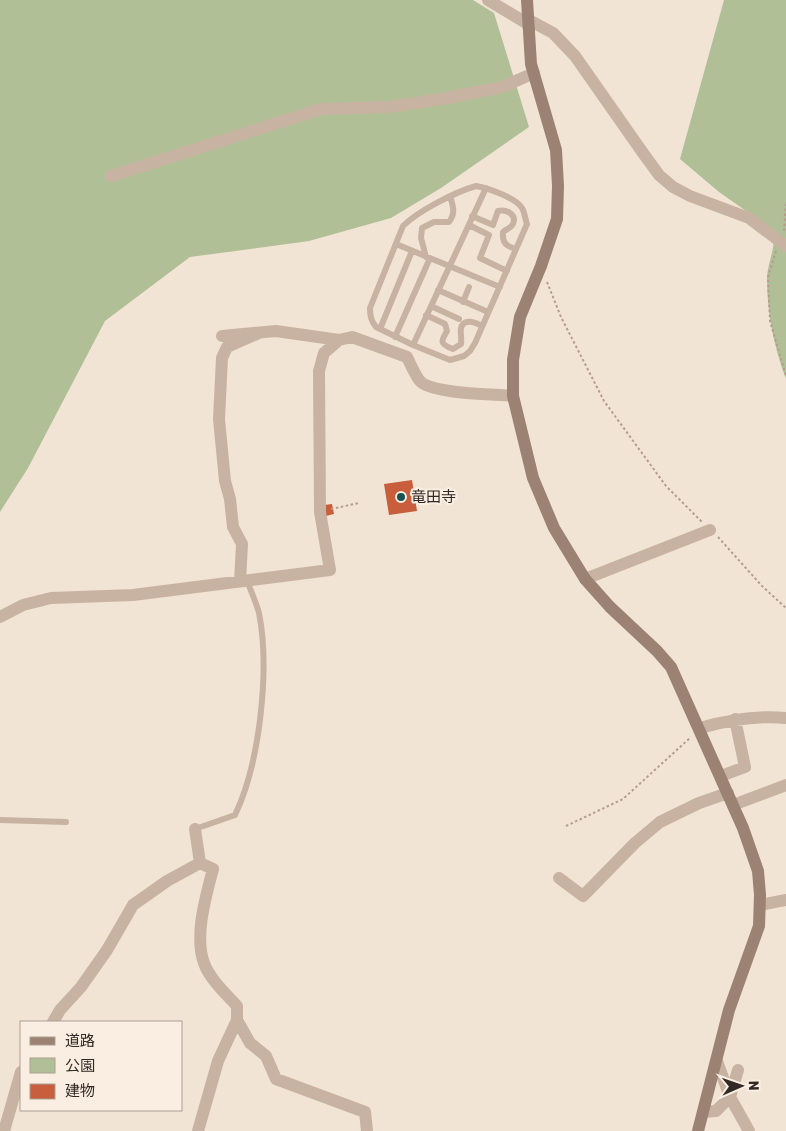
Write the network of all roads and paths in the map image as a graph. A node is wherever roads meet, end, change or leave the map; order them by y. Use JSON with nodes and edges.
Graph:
{"nodes":[{"id":1,"x":488,"y":0,"type":"edge"},
{"id":2,"x":527,"y":0,"type":"edge"},
{"id":3,"x":527,"y":22,"type":"junction"},
{"id":4,"x":534,"y":73,"type":"junction"},
{"id":5,"x":111,"y":176,"type":"dead end"},
{"id":6,"x":486,"y":188,"type":"junction"},
{"id":7,"x":450,"y":196,"type":"junction"},
{"id":8,"x":786,"y":203,"type":"edge"},
{"id":9,"x":472,"y":216,"type":"junction"},
{"id":10,"x":468,"y":225,"type":"junction"},
{"id":11,"x":783,"y":243,"type":"edge"},
{"id":12,"x":396,"y":244,"type":"junction"},
{"id":13,"x":516,"y":249,"type":"junction"},
{"id":14,"x":412,"y":251,"type":"junction"},
{"id":15,"x":428,"y":257,"type":"junction"},
{"id":16,"x":449,"y":266,"type":"junction"},
{"id":17,"x":540,"y":266,"type":"junction"},
{"id":18,"x":507,"y":271,"type":"junction"},
{"id":19,"x":469,"y":287,"type":"dead end"},
{"id":20,"x":500,"y":287,"type":"junction"},
{"id":21,"x":438,"y":290,"type":"junction"},
{"id":22,"x":463,"y":302,"type":"junction"},
{"id":23,"x":431,"y":306,"type":"junction"},
{"id":24,"x":488,"y":312,"type":"junction"},
{"id":25,"x":426,"y":315,"type":"junction"},
{"id":26,"x":459,"y":319,"type":"dead end"},
{"id":27,"x":482,"y":326,"type":"junction"},
{"id":28,"x":380,"y":329,"type":"junction"},
{"id":29,"x":259,"y":333,"type":"junction"},
{"id":30,"x":222,"y":336,"type":"dead end"},
{"id":31,"x":395,"y":337,"type":"junction"},
{"id":32,"x":339,"y":340,"type":"junction"},
{"id":33,"x":413,"y":345,"type":"junction"},
{"id":34,"x":407,"y":357,"type":"junction"},
{"id":35,"x":786,"y":376,"type":"edge"},
{"id":36,"x":513,"y":396,"type":"junction"},
{"id":37,"x":360,"y":503,"type":"dead end"},
{"id":38,"x":325,"y":511,"type":"dead end"},
{"id":39,"x":710,"y":530,"type":"junction"},
{"id":40,"x":585,"y":579,"type":"junction"},
{"id":41,"x":243,"y":581,"type":"junction"},
{"id":42,"x":786,"y":608,"type":"edge"},
{"id":43,"x":0,"y":617,"type":"edge"},
{"id":44,"x":786,"y":718,"type":"edge"},
{"id":45,"x":734,"y":720,"type":"junction"},
{"id":46,"x":700,"y":728,"type":"junction"},
{"id":47,"x":721,"y":776,"type":"junction"},
{"id":48,"x":786,"y":785,"type":"edge"},
{"id":49,"x":730,"y":799,"type":"junction"},
{"id":50,"x":0,"y":820,"type":"edge"},
{"id":51,"x":66,"y":822,"type":"dead end"},
{"id":52,"x":566,"y":826,"type":"dead end"},
{"id":53,"x":195,"y":828,"type":"joint"},
{"id":54,"x":200,"y":863,"type":"junction"},
{"id":55,"x":559,"y":878,"type":"dead end"},
{"id":56,"x":786,"y":900,"type":"edge"},
{"id":57,"x":760,"y":906,"type":"junction"},
{"id":58,"x":237,"y":1020,"type":"junction"},
{"id":59,"x":54,"y":1021,"type":"edge"},
{"id":60,"x":717,"y":1061,"type":"junction"},
{"id":61,"x":738,"y":1070,"type":"dead end"},
{"id":62,"x":20,"y":1075,"type":"edge"},
{"id":63,"x":730,"y":1097,"type":"junction"},
{"id":64,"x":703,"y":1112,"type":"junction"},
{"id":65,"x":4,"y":1131,"type":"edge"},
{"id":66,"x":198,"y":1131,"type":"edge"},
{"id":67,"x":367,"y":1131,"type":"edge"},
{"id":68,"x":698,"y":1131,"type":"edge"},
{"id":69,"x":749,"y":1131,"type":"edge"}],
"edges":[{"from":1,"to":3,"type":"street"},
{"from":2,"to":3,"type":"street"},
{"from":3,"to":4,"type":"street"},
{"from":3,"to":11,"type":"street"},
{"from":4,"to":5,"type":"street"},
{"from":4,"to":17,"type":"street"},
{"from":6,"to":7,"type":"lane"},
{"from":6,"to":9,"type":"lane"},
{"from":6,"to":13,"type":"lane"},
{"from":7,"to":12,"type":"lane"},
{"from":7,"to":15,"type":"lane"},
{"from":8,"to":11,"type":"path"},
{"from":9,"to":10,"type":"lane"},
{"from":9,"to":13,"type":"lane"},
{"from":10,"to":16,"type":"lane"},
{"from":10,"to":18,"type":"lane"},
{"from":11,"to":35,"type":"path"},
{"from":12,"to":14,"type":"lane"},
{"from":12,"to":28,"type":"lane"},
{"from":13,"to":18,"type":"lane"},
{"from":14,"to":15,"type":"lane"},
{"from":14,"to":28,"type":"lane"},
{"from":15,"to":16,"type":"lane"},
{"from":15,"to":31,"type":"lane"},
{"from":16,"to":20,"type":"lane"},
{"from":16,"to":21,"type":"lane"},
{"from":17,"to":36,"type":"street"},
{"from":17,"to":39,"type":"path"},
{"from":18,"to":20,"type":"lane"},
{"from":19,"to":22,"type":"lane"},
{"from":20,"to":24,"type":"lane"},
{"from":21,"to":22,"type":"lane"},
{"from":21,"to":23,"type":"lane"},
{"from":22,"to":24,"type":"lane"},
{"from":23,"to":25,"type":"lane"},
{"from":23,"to":26,"type":"lane"},
{"from":24,"to":27,"type":"lane"},
{"from":25,"to":27,"type":"lane"},
{"from":25,"to":33,"type":"lane"},
{"from":27,"to":33,"type":"lane"},
{"from":28,"to":31,"type":"lane"},
{"from":29,"to":30,"type":"street"},
{"from":29,"to":32,"type":"street"},
{"from":29,"to":41,"type":"street"},
{"from":31,"to":33,"type":"lane"},
{"from":32,"to":34,"type":"street"},
{"from":32,"to":41,"type":"street"},
{"from":33,"to":34,"type":"street"},
{"from":34,"to":36,"type":"street"},
{"from":36,"to":40,"type":"street"},
{"from":37,"to":38,"type":"path"},
{"from":39,"to":40,"type":"street"},
{"from":39,"to":42,"type":"path"},
{"from":40,"to":46,"type":"street"},
{"from":41,"to":43,"type":"street"},
{"from":41,"to":53,"type":"lane"},
{"from":44,"to":45,"type":"street"},
{"from":45,"to":46,"type":"street"},
{"from":45,"to":47,"type":"street"},
{"from":46,"to":47,"type":"street"},
{"from":46,"to":52,"type":"path"},
{"from":47,"to":49,"type":"street"},
{"from":48,"to":49,"type":"street"},
{"from":49,"to":55,"type":"street"},
{"from":49,"to":57,"type":"street"},
{"from":50,"to":51,"type":"lane"},
{"from":53,"to":54,"type":"street"},
{"from":54,"to":58,"type":"street"},
{"from":54,"to":59,"type":"street"},
{"from":56,"to":57,"type":"street"},
{"from":57,"to":60,"type":"street"},
{"from":58,"to":66,"type":"street"},
{"from":58,"to":67,"type":"street"},
{"from":60,"to":63,"type":"street"},
{"from":60,"to":64,"type":"street"},
{"from":61,"to":63,"type":"street"},
{"from":62,"to":65,"type":"street"},
{"from":63,"to":64,"type":"street"},
{"from":63,"to":69,"type":"street"},
{"from":64,"to":68,"type":"street"}]}
